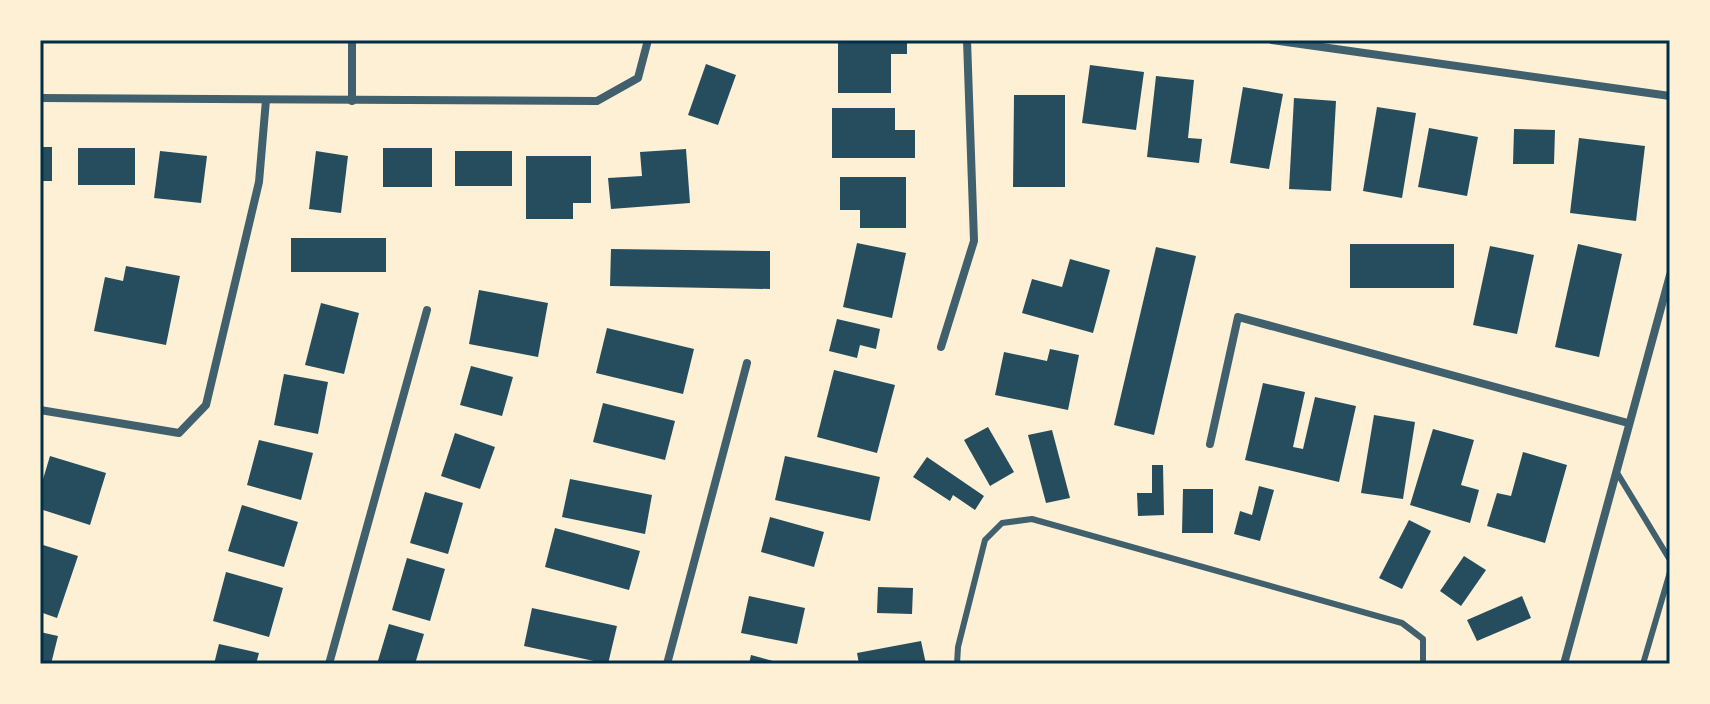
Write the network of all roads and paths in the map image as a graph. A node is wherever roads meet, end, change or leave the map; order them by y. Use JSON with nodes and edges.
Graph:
{"nodes":[{"id":1,"x":352,"y":40,"type":"edge"},
{"id":2,"x":648,"y":40,"type":"edge"},
{"id":3,"x":967,"y":40,"type":"edge"},
{"id":4,"x":1272,"y":40,"type":"edge"},
{"id":5,"x":1670,"y":96,"type":"edge"},
{"id":6,"x":40,"y":98,"type":"edge"},
{"id":7,"x":266,"y":100,"type":"junction"},
{"id":8,"x":352,"y":101,"type":"junction"},
{"id":9,"x":1670,"y":275,"type":"edge"},
{"id":10,"x":427,"y":310,"type":"dead end"},
{"id":11,"x":941,"y":347,"type":"dead end"},
{"id":12,"x":747,"y":363,"type":"dead end"},
{"id":13,"x":40,"y":410,"type":"edge"},
{"id":14,"x":1628,"y":423,"type":"junction"},
{"id":15,"x":1210,"y":444,"type":"dead end"},
{"id":16,"x":1616,"y":471,"type":"junction"},
{"id":17,"x":1670,"y":560,"type":"edge"},
{"id":18,"x":1670,"y":572,"type":"edge"},
{"id":19,"x":329,"y":664,"type":"edge"},
{"id":20,"x":667,"y":664,"type":"edge"},
{"id":21,"x":957,"y":664,"type":"edge"},
{"id":22,"x":1423,"y":664,"type":"edge"},
{"id":23,"x":1564,"y":664,"type":"edge"},
{"id":24,"x":1643,"y":664,"type":"edge"}],
"edges":[{"from":1,"to":8,"type":"street"},
{"from":2,"to":8,"type":"street"},
{"from":3,"to":11,"type":"street"},
{"from":4,"to":5,"type":"street"},
{"from":6,"to":7,"type":"street"},
{"from":7,"to":8,"type":"street"},
{"from":7,"to":13,"type":"street"},
{"from":9,"to":14,"type":"street"},
{"from":10,"to":19,"type":"street"},
{"from":12,"to":20,"type":"street"},
{"from":14,"to":15,"type":"street"},
{"from":14,"to":16,"type":"street"},
{"from":16,"to":17,"type":"lane"},
{"from":16,"to":23,"type":"street"},
{"from":18,"to":24,"type":"lane"},
{"from":21,"to":22,"type":"lane"}]}
